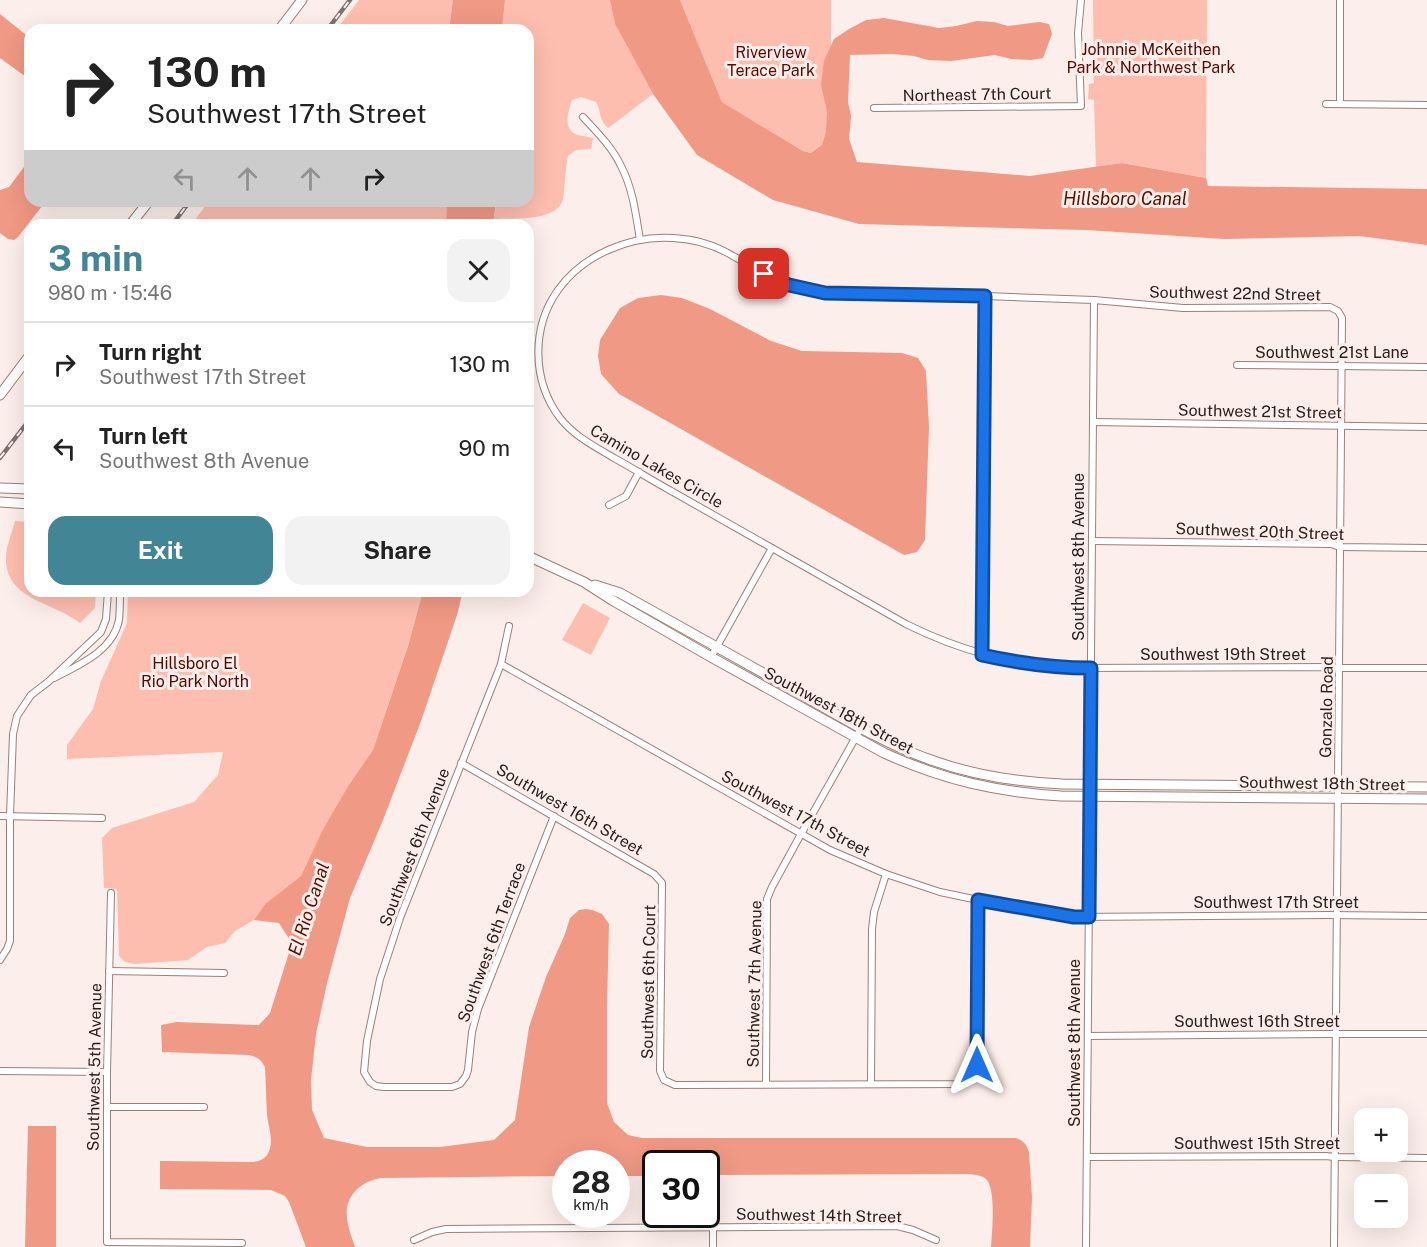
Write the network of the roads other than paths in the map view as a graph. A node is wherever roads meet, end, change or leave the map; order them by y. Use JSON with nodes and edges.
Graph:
{"nodes":[{"id":1,"x":302,"y":0,"type":"edge"},
{"id":2,"x":1081,"y":0,"type":"edge"},
{"id":3,"x":1340,"y":0,"type":"edge"},
{"id":4,"x":284,"y":24,"type":"edge"},
{"id":5,"x":1326,"y":104,"type":"dead end"},
{"id":6,"x":1340,"y":104,"type":"junction"},
{"id":7,"x":1427,"y":105,"type":"edge"},
{"id":8,"x":874,"y":108,"type":"dead end"},
{"id":9,"x":583,"y":117,"type":"dead end"},
{"id":10,"x":640,"y":240,"type":"junction"},
{"id":11,"x":985,"y":296,"type":"junction"},
{"id":12,"x":1094,"y":300,"type":"junction"},
{"id":13,"x":1338,"y":311,"type":"joint"},
{"id":14,"x":24,"y":364,"type":"edge"},
{"id":15,"x":1236,"y":365,"type":"dead end"},
{"id":16,"x":1341,"y":365,"type":"junction"},
{"id":17,"x":1427,"y":366,"type":"edge"},
{"id":18,"x":0,"y":394,"type":"edge"},
{"id":19,"x":1093,"y":422,"type":"junction"},
{"id":20,"x":1341,"y":426,"type":"junction"},
{"id":21,"x":1427,"y":427,"type":"edge"},
{"id":22,"x":639,"y":472,"type":"junction"},
{"id":23,"x":0,"y":488,"type":"edge"},
{"id":24,"x":24,"y":489,"type":"edge"},
{"id":25,"x":0,"y":502,"type":"edge"},
{"id":26,"x":24,"y":504,"type":"edge"},
{"id":27,"x":609,"y":505,"type":"dead end"},
{"id":28,"x":1092,"y":541,"type":"junction"},
{"id":29,"x":1340,"y":547,"type":"junction"},
{"id":30,"x":772,"y":548,"type":"junction"},
{"id":31,"x":1427,"y":548,"type":"edge"},
{"id":32,"x":534,"y":559,"type":"edge"},
{"id":33,"x":584,"y":582,"type":"junction"},
{"id":34,"x":108,"y":597,"type":"edge"},
{"id":35,"x":120,"y":597,"type":"edge"},
{"id":36,"x":509,"y":626,"type":"dead end"},
{"id":37,"x":95,"y":639,"type":"junction"},
{"id":38,"x":717,"y":647,"type":"junction"},
{"id":39,"x":103,"y":648,"type":"junction"},
{"id":40,"x":982,"y":655,"type":"junction"},
{"id":41,"x":74,"y":656,"type":"junction"},
{"id":42,"x":711,"y":657,"type":"junction"},
{"id":43,"x":82,"y":663,"type":"junction"},
{"id":44,"x":501,"y":664,"type":"junction"},
{"id":45,"x":1091,"y":668,"type":"junction"},
{"id":46,"x":1340,"y":668,"type":"junction"},
{"id":47,"x":1427,"y":668,"type":"edge"},
{"id":48,"x":48,"y":682,"type":"junction"},
{"id":49,"x":861,"y":728,"type":"junction"},
{"id":50,"x":856,"y":739,"type":"junction"},
{"id":51,"x":461,"y":763,"type":"junction"},
{"id":52,"x":1090,"y":784,"type":"junction"},
{"id":53,"x":1338,"y":787,"type":"junction"},
{"id":54,"x":1427,"y":787,"type":"edge"},
{"id":55,"x":1089,"y":796,"type":"junction"},
{"id":56,"x":1338,"y":798,"type":"junction"},
{"id":57,"x":1427,"y":799,"type":"edge"},
{"id":58,"x":0,"y":816,"type":"edge"},
{"id":59,"x":10,"y":816,"type":"junction"},
{"id":60,"x":554,"y":816,"type":"junction"},
{"id":61,"x":102,"y":818,"type":"dead end"},
{"id":62,"x":801,"y":834,"type":"junction"},
{"id":63,"x":886,"y":874,"type":"junction"},
{"id":64,"x":662,"y":883,"type":"joint"},
{"id":65,"x":111,"y":893,"type":"dead end"},
{"id":66,"x":978,"y":900,"type":"junction"},
{"id":67,"x":1337,"y":915,"type":"junction"},
{"id":68,"x":1427,"y":916,"type":"edge"},
{"id":69,"x":1089,"y":917,"type":"junction"},
{"id":70,"x":0,"y":960,"type":"edge"},
{"id":71,"x":109,"y":971,"type":"junction"},
{"id":72,"x":224,"y":973,"type":"dead end"},
{"id":73,"x":1336,"y":1034,"type":"junction"},
{"id":74,"x":1427,"y":1034,"type":"edge"},
{"id":75,"x":1088,"y":1036,"type":"junction"},
{"id":76,"x":0,"y":1071,"type":"edge"},
{"id":77,"x":107,"y":1072,"type":"junction"},
{"id":78,"x":464,"y":1080,"type":"joint"},
{"id":79,"x":871,"y":1083,"type":"junction"},
{"id":80,"x":766,"y":1084,"type":"junction"},
{"id":81,"x":107,"y":1107,"type":"junction"},
{"id":82,"x":204,"y":1107,"type":"dead end"},
{"id":83,"x":1087,"y":1156,"type":"junction"},
{"id":84,"x":1334,"y":1157,"type":"junction"},
{"id":85,"x":1427,"y":1158,"type":"edge"},
{"id":86,"x":720,"y":1227,"type":"edge"},
{"id":87,"x":642,"y":1228,"type":"edge"},
{"id":88,"x":713,"y":1228,"type":"edge"},
{"id":89,"x":414,"y":1240,"type":"dead end"},
{"id":90,"x":936,"y":1240,"type":"dead end"},
{"id":91,"x":242,"y":1243,"type":"dead end"},
{"id":92,"x":713,"y":1247,"type":"edge"},
{"id":93,"x":1086,"y":1247,"type":"edge"},
{"id":94,"x":1334,"y":1247,"type":"edge"}],
"edges":[{"from":1,"to":4,"type":"main road"},
{"from":2,"to":8,"type":"street","name":"Northeast 7th Court"},
{"from":3,"to":6,"type":"street"},
{"from":5,"to":6,"type":"street"},
{"from":6,"to":7,"type":"street"},
{"from":9,"to":10,"type":"street"},
{"from":10,"to":11,"type":"street","name":"Camino Lakes Circle"},
{"from":10,"to":22,"type":"street","name":"Camino Lakes Circle"},
{"from":11,"to":12,"type":"street","name":"Camino Lakes Circle"},
{"from":11,"to":40,"type":"street"},
{"from":12,"to":13,"type":"street","name":"Southwest 22nd Street"},
{"from":12,"to":19,"type":"street","name":"Southwest 8th Avenue"},
{"from":13,"to":16,"type":"street","name":"Gonzalo Road"},
{"from":14,"to":18,"type":"main road"},
{"from":15,"to":16,"type":"street","name":"Southwest 21st Lane"},
{"from":16,"to":17,"type":"street","name":"Southwest 21st Lane"},
{"from":16,"to":20,"type":"street","name":"Gonzalo Road"},
{"from":19,"to":20,"type":"street","name":"Southwest 21st Street"},
{"from":19,"to":28,"type":"street","name":"Southwest 8th Avenue"},
{"from":20,"to":21,"type":"street","name":"Southwest 21st Street"},
{"from":20,"to":29,"type":"street","name":"Gonzalo Road"},
{"from":22,"to":27,"type":"street"},
{"from":22,"to":30,"type":"street","name":"Camino Lakes Circle"},
{"from":23,"to":24,"type":"main road"},
{"from":25,"to":26,"type":"main road"},
{"from":28,"to":29,"type":"street","name":"Southwest 20th Street"},
{"from":28,"to":45,"type":"street","name":"Southwest 8th Avenue"},
{"from":29,"to":31,"type":"street","name":"Southwest 20th Street"},
{"from":29,"to":46,"type":"street","name":"Gonzalo Road"},
{"from":30,"to":38,"type":"street"},
{"from":30,"to":40,"type":"street","name":"Camino Lakes Circle"},
{"from":32,"to":33,"type":"main road","name":"Southwest 18th Street"},
{"from":33,"to":38,"type":"main road","name":"Southwest 18th Street"},
{"from":33,"to":42,"type":"main road","name":"Southwest 18th Street"},
{"from":34,"to":37,"type":"street"},
{"from":35,"to":39,"type":"street"},
{"from":36,"to":44,"type":"street","name":"Southwest 6th Avenue"},
{"from":37,"to":39,"type":"street"},
{"from":37,"to":41,"type":"street"},
{"from":38,"to":42,"type":"street"},
{"from":38,"to":49,"type":"main road","name":"Southwest 18th Street"},
{"from":39,"to":43,"type":"street"},
{"from":40,"to":45,"type":"street","name":"Camino Lakes Circle"},
{"from":41,"to":43,"type":"street"},
{"from":41,"to":48,"type":"street"},
{"from":42,"to":50,"type":"main road","name":"Southwest 18th Street"},
{"from":43,"to":48,"type":"street"},
{"from":44,"to":51,"type":"street","name":"Southwest 6th Avenue"},
{"from":44,"to":62,"type":"street","name":"Southwest 17th Street"},
{"from":45,"to":46,"type":"street","name":"Southwest 19th Street"},
{"from":45,"to":52,"type":"street","name":"Southwest 8th Avenue"},
{"from":46,"to":47,"type":"street","name":"Southwest 19th Street"},
{"from":46,"to":53,"type":"street","name":"Gonzalo Road"},
{"from":48,"to":59,"type":"street"},
{"from":49,"to":50,"type":"street","name":"Southwest 7th Avenue"},
{"from":49,"to":52,"type":"main road","name":"Southwest 18th Street"},
{"from":50,"to":55,"type":"main road","name":"Southwest 18th Street"},
{"from":50,"to":62,"type":"street","name":"Southwest 7th Avenue"},
{"from":51,"to":60,"type":"street","name":"Southwest 16th Street"},
{"from":51,"to":78,"type":"street","name":"Southwest 6th Avenue"},
{"from":52,"to":53,"type":"main road","name":"Southwest 18th Street"},
{"from":52,"to":55,"type":"street","name":"Southwest 8th Avenue"},
{"from":53,"to":54,"type":"main road","name":"Southwest 18th Street"},
{"from":53,"to":56,"type":"street","name":"Gonzalo Road"},
{"from":55,"to":56,"type":"main road","name":"Southwest 18th Street"},
{"from":55,"to":69,"type":"street","name":"Southwest 8th Avenue"},
{"from":56,"to":57,"type":"main road","name":"Southwest 18th Street"},
{"from":56,"to":67,"type":"street","name":"Gonzalo Road"},
{"from":58,"to":59,"type":"street"},
{"from":59,"to":61,"type":"street"},
{"from":59,"to":70,"type":"street"},
{"from":60,"to":64,"type":"street","name":"Southwest 16th Street"},
{"from":60,"to":78,"type":"street","name":"Southwest 6th Terrace"},
{"from":62,"to":63,"type":"street","name":"Southwest 17th Street"},
{"from":62,"to":80,"type":"street","name":"Southwest 7th Avenue"},
{"from":63,"to":66,"type":"street","name":"Southwest 17th Street"},
{"from":63,"to":79,"type":"street"},
{"from":64,"to":80,"type":"street","name":"Southwest 6th Court"},
{"from":65,"to":71,"type":"street","name":"Southwest 5th Avenue"},
{"from":66,"to":69,"type":"street","name":"Southwest 17th Street"},
{"from":66,"to":79,"type":"street"},
{"from":67,"to":68,"type":"street","name":"Southwest 17th Street"},
{"from":67,"to":69,"type":"street","name":"Southwest 17th Street"},
{"from":67,"to":73,"type":"street","name":"Gonzalo Road"},
{"from":69,"to":75,"type":"street","name":"Southwest 8th Avenue"},
{"from":71,"to":72,"type":"street"},
{"from":71,"to":77,"type":"street","name":"Southwest 5th Avenue"},
{"from":73,"to":74,"type":"street","name":"Southwest 16th Street"},
{"from":73,"to":75,"type":"street","name":"Southwest 16th Street"},
{"from":73,"to":84,"type":"street","name":"Gonzalo Road"},
{"from":75,"to":83,"type":"street","name":"Southwest 8th Avenue"},
{"from":76,"to":77,"type":"street"},
{"from":77,"to":81,"type":"street","name":"Southwest 5th Avenue"},
{"from":79,"to":80,"type":"street"},
{"from":81,"to":82,"type":"street"},
{"from":81,"to":91,"type":"street","name":"Southwest 5th Avenue"},
{"from":83,"to":84,"type":"street","name":"Southwest 15th Street"},
{"from":83,"to":93,"type":"street","name":"Southwest 8th Avenue"},
{"from":84,"to":85,"type":"street","name":"Southwest 15th Street"},
{"from":84,"to":94,"type":"street","name":"Gonzalo Road"},
{"from":86,"to":90,"type":"street","name":"Southwest 14th Street"},
{"from":87,"to":89,"type":"street","name":"Southwest 14th Street"},
{"from":88,"to":92,"type":"street"}]}
